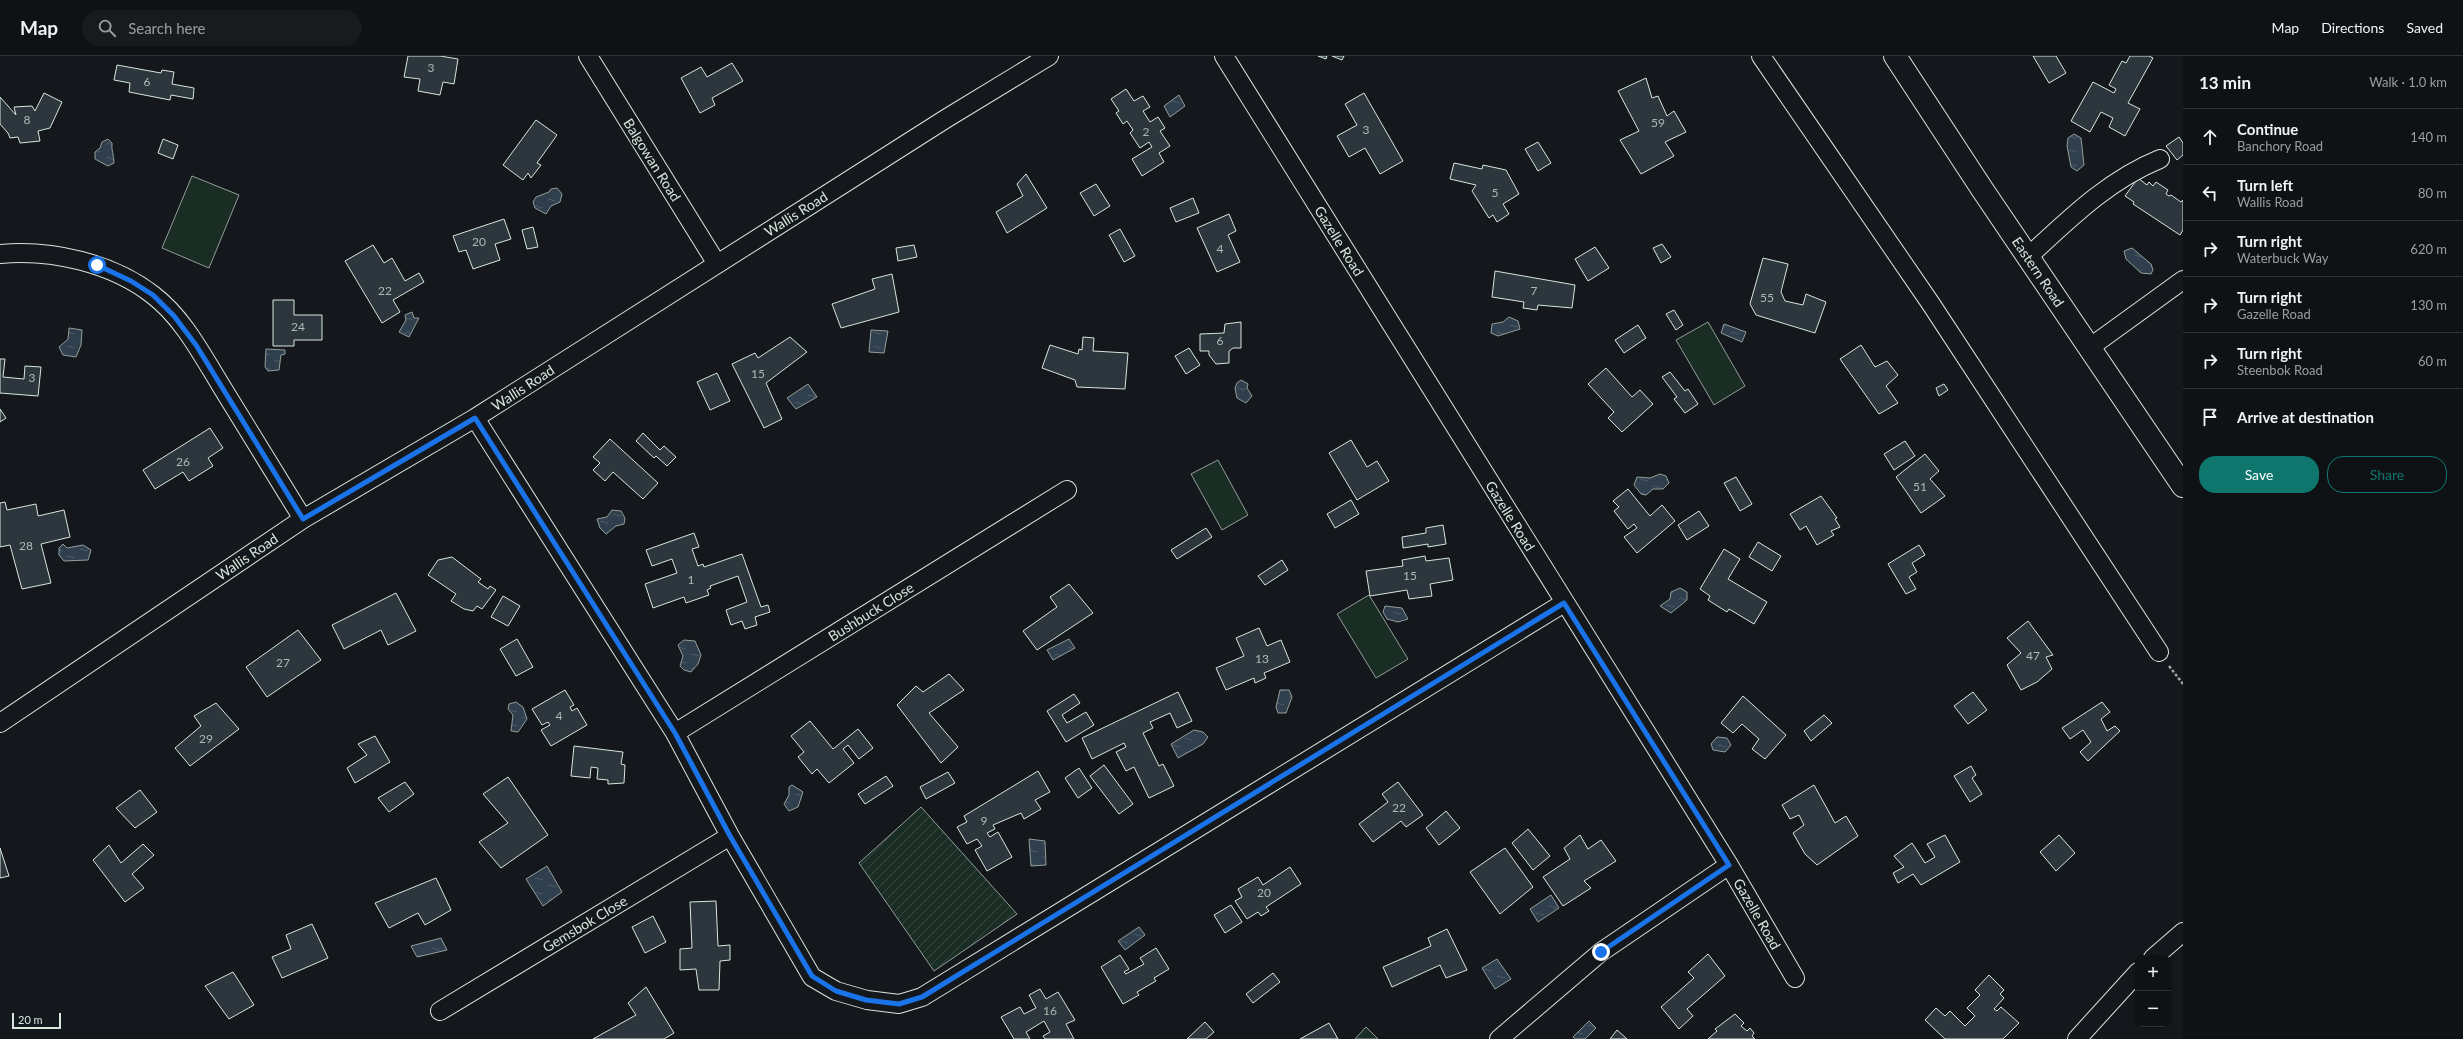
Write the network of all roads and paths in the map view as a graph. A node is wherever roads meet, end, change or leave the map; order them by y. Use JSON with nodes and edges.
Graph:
{"nodes":[{"id":1,"x":588,"y":56,"type":"edge"},
{"id":2,"x":1049,"y":56,"type":"edge"},
{"id":3,"x":1224,"y":56,"type":"edge"},
{"id":4,"x":1761,"y":56,"type":"edge"},
{"id":5,"x":1895,"y":56,"type":"edge"},
{"id":6,"x":2160,"y":159,"type":"dead end"},
{"id":7,"x":0,"y":254,"type":"edge"},
{"id":8,"x":2028,"y":257,"type":"junction"},
{"id":9,"x":717,"y":264,"type":"junction"},
{"id":10,"x":2183,"y":280,"type":"edge"},
{"id":11,"x":2089,"y":348,"type":"junction"},
{"id":12,"x":475,"y":418,"type":"junction"},
{"id":13,"x":2183,"y":486,"type":"edge"},
{"id":14,"x":1066,"y":490,"type":"dead end"},
{"id":15,"x":303,"y":519,"type":"junction"},
{"id":16,"x":1564,"y":603,"type":"junction"},
{"id":17,"x":2159,"y":652,"type":"joint"},
{"id":18,"x":2183,"y":684,"type":"edge"},
{"id":19,"x":0,"y":723,"type":"edge"},
{"id":20,"x":675,"y":733,"type":"junction"},
{"id":21,"x":730,"y":836,"type":"junction"},
{"id":22,"x":1729,"y":865,"type":"junction"},
{"id":23,"x":2183,"y":932,"type":"edge"},
{"id":24,"x":2156,"y":955,"type":"edge"},
{"id":25,"x":2135,"y":975,"type":"edge"},
{"id":26,"x":1795,"y":978,"type":"dead end"},
{"id":27,"x":440,"y":1011,"type":"dead end"},
{"id":28,"x":1499,"y":1039,"type":"edge"},
{"id":29,"x":2077,"y":1039,"type":"edge"}],
"edges":[{"from":1,"to":9,"type":"street","name":"Balgowan Road"},
{"from":2,"to":9,"type":"street","name":"Wallis Road"},
{"from":3,"to":16,"type":"street","name":"Gazelle Road"},
{"from":4,"to":17,"type":"street"},
{"from":5,"to":8,"type":"main road","name":"Eastern Road"},
{"from":6,"to":8,"type":"street"},
{"from":7,"to":15,"type":"street"},
{"from":8,"to":11,"type":"main road","name":"Eastern Road"},
{"from":9,"to":12,"type":"street","name":"Wallis Road"},
{"from":10,"to":11,"type":"street"},
{"from":11,"to":13,"type":"main road","name":"Eastern Road"},
{"from":12,"to":15,"type":"street","name":"Wallis Road"},
{"from":12,"to":20,"type":"street"},
{"from":14,"to":20,"type":"street","name":"Bushbuck Close"},
{"from":15,"to":19,"type":"street","name":"Wallis Road"},
{"from":16,"to":21,"type":"street"},
{"from":16,"to":22,"type":"street","name":"Gazelle Road"},
{"from":17,"to":18,"type":"path"},
{"from":20,"to":21,"type":"street"},
{"from":21,"to":27,"type":"street","name":"Gemsbok Close"},
{"from":22,"to":26,"type":"street","name":"Gazelle Road"},
{"from":22,"to":28,"type":"street"},
{"from":23,"to":24,"type":"street"},
{"from":25,"to":29,"type":"street"}]}
